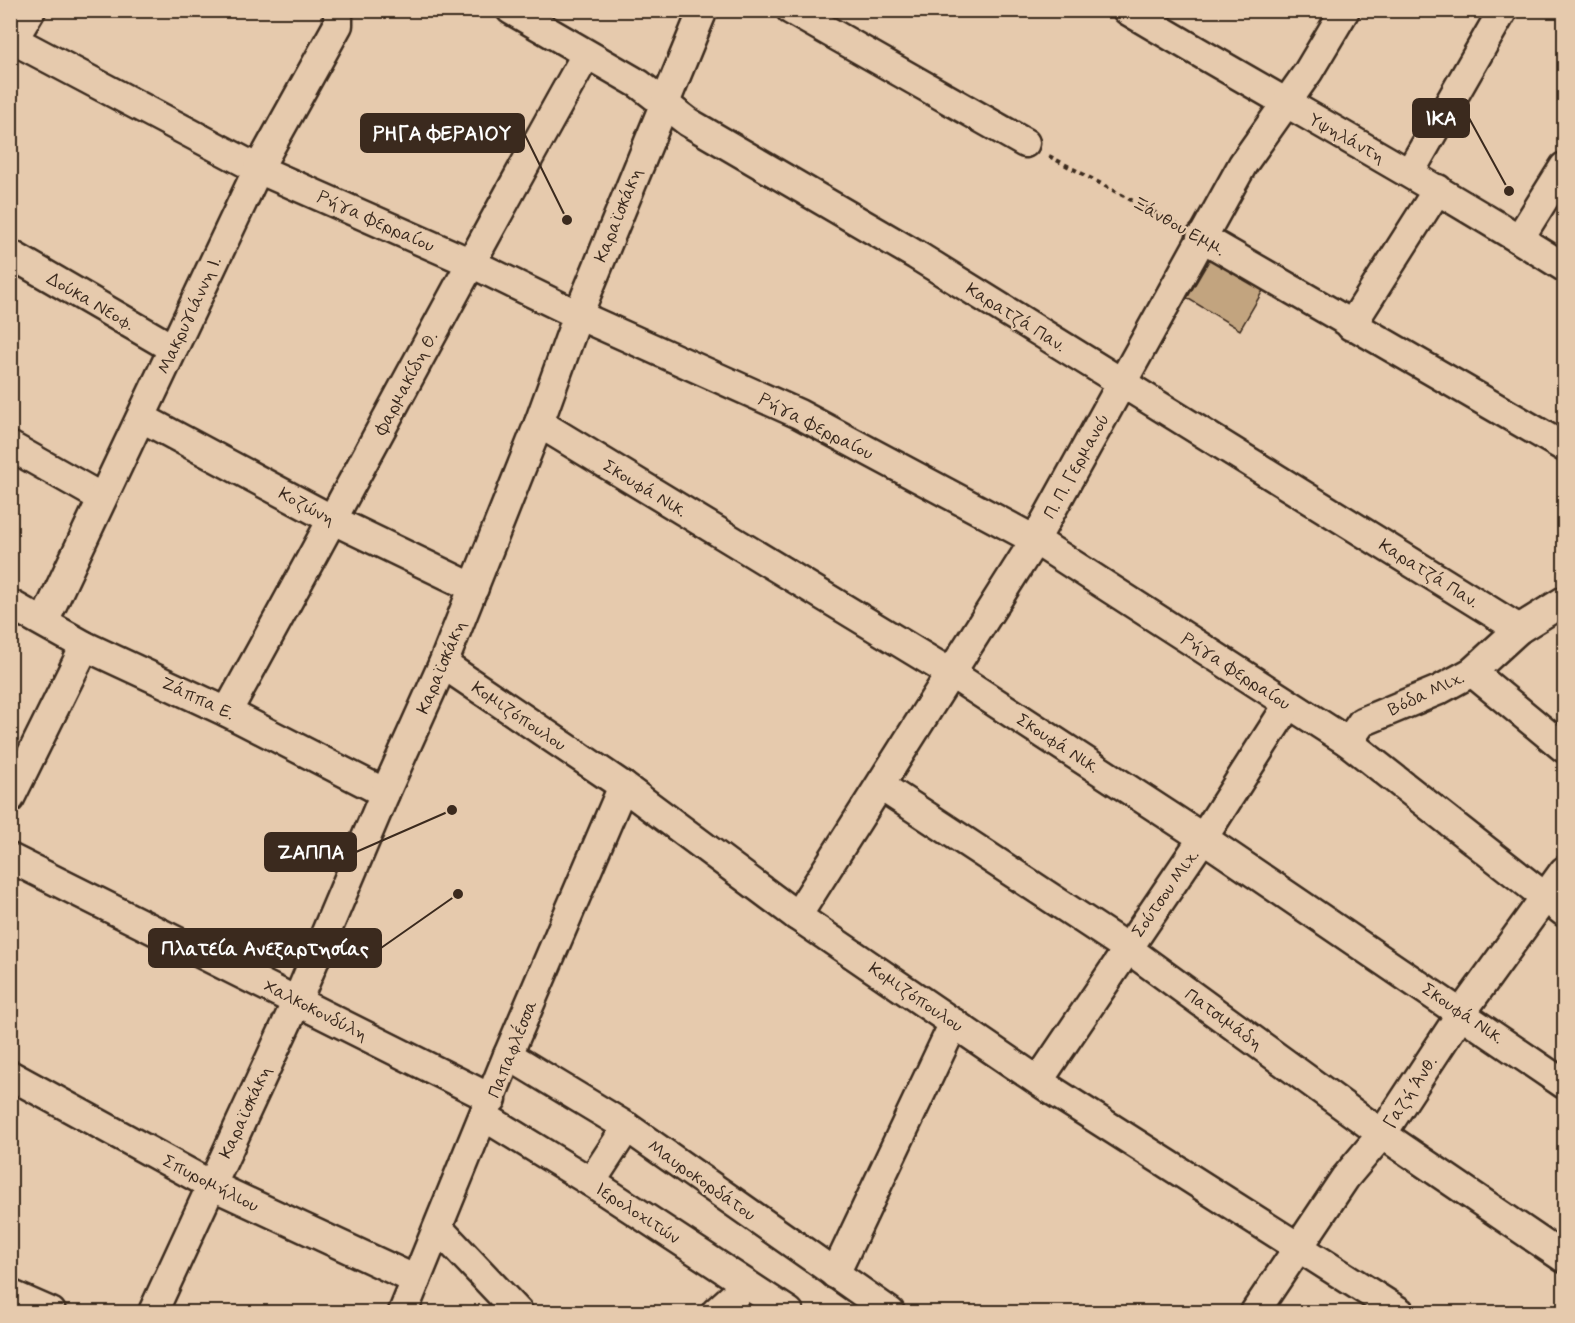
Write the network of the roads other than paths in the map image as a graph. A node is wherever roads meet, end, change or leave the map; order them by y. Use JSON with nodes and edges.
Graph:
{"nodes":[{"id":1,"x":31,"y":10,"type":"edge"},
{"id":2,"x":338,"y":10,"type":"edge"},
{"id":3,"x":511,"y":10,"type":"edge"},
{"id":4,"x":703,"y":10,"type":"edge"},
{"id":5,"x":791,"y":10,"type":"edge"},
{"id":6,"x":1127,"y":10,"type":"edge"},
{"id":7,"x":1345,"y":10,"type":"edge"},
{"id":8,"x":1503,"y":10,"type":"edge"},
{"id":9,"x":11,"y":41,"type":"edge"},
{"id":10,"x":585,"y":55,"type":"junction"},
{"id":11,"x":664,"y":102,"type":"junction"},
{"id":12,"x":1284,"y":104,"type":"junction"},
{"id":13,"x":1025,"y":143,"type":"road end"},
{"id":14,"x":1564,"y":167,"type":"edge"},
{"id":15,"x":258,"y":169,"type":"junction"},
{"id":16,"x":1410,"y":172,"type":"junction"},
{"id":17,"x":1438,"y":189,"type":"junction"},
{"id":18,"x":1201,"y":237,"type":"junction"},
{"id":19,"x":1519,"y":239,"type":"junction"},
{"id":20,"x":10,"y":254,"type":"edge"},
{"id":21,"x":470,"y":262,"type":"junction"},
{"id":22,"x":1564,"y":267,"type":"edge"},
{"id":23,"x":578,"y":315,"type":"junction"},
{"id":24,"x":1351,"y":326,"type":"junction"},
{"id":25,"x":172,"y":348,"type":"junction"},
{"id":26,"x":1122,"y":382,"type":"junction"},
{"id":27,"x":142,"y":418,"type":"junction"},
{"id":28,"x":539,"y":423,"type":"junction"},
{"id":29,"x":10,"y":446,"type":"edge"},
{"id":30,"x":1564,"y":447,"type":"edge"},
{"id":31,"x":102,"y":498,"type":"junction"},
{"id":32,"x":333,"y":520,"type":"junction"},
{"id":33,"x":1035,"y":540,"type":"junction"},
{"id":34,"x":474,"y":588,"type":"junction"},
{"id":35,"x":1564,"y":601,"type":"edge"},
{"id":36,"x":10,"y":604,"type":"edge"},
{"id":37,"x":44,"y":622,"type":"junction"},
{"id":38,"x":1519,"y":629,"type":"junction"},
{"id":39,"x":85,"y":646,"type":"junction"},
{"id":40,"x":443,"y":664,"type":"junction"},
{"id":41,"x":1472,"y":672,"type":"junction"},
{"id":42,"x":952,"y":674,"type":"junction"},
{"id":43,"x":1288,"y":705,"type":"junction"},
{"id":44,"x":227,"y":712,"type":"junction"},
{"id":45,"x":1348,"y":742,"type":"junction"},
{"id":46,"x":1564,"y":748,"type":"edge"},
{"id":47,"x":623,"y":786,"type":"junction"},
{"id":48,"x":881,"y":786,"type":"junction"},
{"id":49,"x":385,"y":793,"type":"junction"},
{"id":50,"x":10,"y":798,"type":"edge"},
{"id":51,"x":1203,"y":838,"type":"junction"},
{"id":52,"x":10,"y":858,"type":"edge"},
{"id":53,"x":1564,"y":871,"type":"edge"},
{"id":54,"x":1555,"y":904,"type":"edge"},
{"id":55,"x":797,"y":916,"type":"junction"},
{"id":56,"x":1127,"y":948,"type":"junction"},
{"id":57,"x":297,"y":1001,"type":"junction"},
{"id":58,"x":1462,"y":1012,"type":"junction"},
{"id":59,"x":954,"y":1023,"type":"junction"},
{"id":60,"x":508,"y":1055,"type":"junction"},
{"id":61,"x":10,"y":1075,"type":"edge"},
{"id":62,"x":1039,"y":1080,"type":"junction"},
{"id":63,"x":1564,"y":1084,"type":"edge"},
{"id":64,"x":489,"y":1108,"type":"junction"},
{"id":65,"x":627,"y":1127,"type":"junction"},
{"id":66,"x":1382,"y":1134,"type":"junction"},
{"id":67,"x":591,"y":1182,"type":"junction"},
{"id":68,"x":211,"y":1185,"type":"junction"},
{"id":69,"x":438,"y":1228,"type":"junction"},
{"id":70,"x":1298,"y":1248,"type":"junction"},
{"id":71,"x":1564,"y":1258,"type":"edge"},
{"id":72,"x":835,"y":1274,"type":"junction"},
{"id":73,"x":416,"y":1280,"type":"junction"},
{"id":74,"x":746,"y":1285,"type":"junction"},
{"id":75,"x":10,"y":1293,"type":"edge"},
{"id":76,"x":51,"y":1312,"type":"edge"},
{"id":77,"x":153,"y":1312,"type":"edge"},
{"id":78,"x":403,"y":1312,"type":"edge"},
{"id":79,"x":518,"y":1312,"type":"edge"},
{"id":80,"x":716,"y":1312,"type":"edge"},
{"id":81,"x":789,"y":1312,"type":"edge"},
{"id":82,"x":890,"y":1312,"type":"edge"},
{"id":83,"x":1255,"y":1312,"type":"edge"},
{"id":84,"x":1400,"y":1312,"type":"edge"}],
"edges":[{"from":1,"to":9,"type":"street"},
{"from":2,"to":15,"type":"street","name":"Μακρυγιάννη Ι."},
{"from":3,"to":10,"type":"street","name":"Καρατζά Παν."},
{"from":4,"to":11,"type":"street","name":"Καραϊσκάκη"},
{"from":5,"to":13,"type":"street"},
{"from":6,"to":12,"type":"street","name":"Υψηλάντη"},
{"from":7,"to":12,"type":"street","name":"Π. Π. Γερμανού"},
{"from":8,"to":16,"type":"street"},
{"from":9,"to":15,"type":"street","name":"Ρήγα Φερραίου"},
{"from":10,"to":11,"type":"street","name":"Καρατζά Παν."},
{"from":10,"to":21,"type":"street","name":"Φαρμακίδη Θ."},
{"from":11,"to":23,"type":"street","name":"Καραϊσκάκη"},
{"from":11,"to":26,"type":"street","name":"Καρατζά Παν."},
{"from":12,"to":16,"type":"street","name":"Υψηλάντη"},
{"from":12,"to":18,"type":"street","name":"Π. Π. Γερμανού"},
{"from":14,"to":19,"type":"street"},
{"from":15,"to":21,"type":"street","name":"Ρήγα Φερραίου"},
{"from":15,"to":25,"type":"street","name":"Μακρυγιάννη Ι."},
{"from":16,"to":17,"type":"street","name":"Υψηλάντη"},
{"from":17,"to":19,"type":"street","name":"Υψηλάντη"},
{"from":17,"to":24,"type":"street"},
{"from":18,"to":24,"type":"street","name":"Ξάνθου Εμμ."},
{"from":18,"to":26,"type":"street","name":"Π. Π. Γερμανού"},
{"from":19,"to":22,"type":"street","name":"Υψηλάντη"},
{"from":20,"to":25,"type":"street","name":"Δούκα Νεοφ."},
{"from":21,"to":23,"type":"street","name":"Ρήγα Φερραίου"},
{"from":21,"to":32,"type":"street","name":"Φαρμακίδη Θ."},
{"from":23,"to":28,"type":"street","name":"Καραϊσκάκη"},
{"from":23,"to":33,"type":"street","name":"Ρήγα Φερραίου"},
{"from":24,"to":30,"type":"street","name":"Ξάνθου Εμμ."},
{"from":25,"to":27,"type":"street","name":"Μακρυγιάννη Ι."},
{"from":26,"to":33,"type":"street","name":"Π. Π. Γερμανού"},
{"from":26,"to":38,"type":"street","name":"Καρατζά Παν."},
{"from":27,"to":31,"type":"street","name":"Μακρυγιάννη Ι."},
{"from":27,"to":32,"type":"street","name":"Κοζώνη"},
{"from":28,"to":34,"type":"street","name":"Καραϊσκάκη"},
{"from":28,"to":42,"type":"street","name":"Σκουφά Νικ."},
{"from":29,"to":31,"type":"street"},
{"from":31,"to":37,"type":"street","name":"Μακρυγιάννη Ι."},
{"from":32,"to":34,"type":"street","name":"Κοζώνη"},
{"from":32,"to":44,"type":"street","name":"Φαρμακίδη Θ."},
{"from":33,"to":42,"type":"street","name":"Π. Π. Γερμανού"},
{"from":33,"to":43,"type":"street","name":"Ρήγα Φερραίου"},
{"from":34,"to":40,"type":"street","name":"Καραϊσκάκη"},
{"from":35,"to":38,"type":"street","name":"Βόδα Μιχ."},
{"from":36,"to":37,"type":"street","name":"Ζάππα Ε."},
{"from":37,"to":39,"type":"street","name":"Ζάππα Ε."},
{"from":38,"to":41,"type":"street","name":"Βόδα Μιχ."},
{"from":39,"to":44,"type":"street","name":"Ζάππα Ε."},
{"from":39,"to":50,"type":"street"},
{"from":40,"to":47,"type":"street","name":"Κομιζόπουλου"},
{"from":40,"to":49,"type":"street","name":"Καραϊσκάκη"},
{"from":41,"to":45,"type":"street","name":"Βόδα Μιχ."},
{"from":41,"to":46,"type":"street"},
{"from":42,"to":48,"type":"street","name":"Π. Π. Γερμανού"},
{"from":42,"to":51,"type":"street","name":"Σκουφά Νικ."},
{"from":43,"to":45,"type":"street","name":"Ρήγα Φερραίου"},
{"from":43,"to":51,"type":"street","name":"Σούτσου Μιχ."},
{"from":44,"to":49,"type":"street","name":"Ζάππα Ε."},
{"from":45,"to":54,"type":"street","name":"Ρήγα Φερραίου"},
{"from":47,"to":55,"type":"street","name":"Κομιζόπουλου"},
{"from":47,"to":60,"type":"street","name":"Παπαφλέσσα"},
{"from":48,"to":55,"type":"street","name":"Π. Π. Γερμανού"},
{"from":48,"to":56,"type":"street","name":"Πατσιμάδη"},
{"from":49,"to":57,"type":"street","name":"Καραϊσκάκη"},
{"from":51,"to":56,"type":"street","name":"Σούτσου Μιχ."},
{"from":51,"to":58,"type":"street","name":"Σκουφά Νικ."},
{"from":52,"to":57,"type":"street","name":"Χαλκοκονδύλη"},
{"from":53,"to":54,"type":"street","name":"Γαζή Άνθ."},
{"from":54,"to":58,"type":"street","name":"Γαζή Άνθ."},
{"from":55,"to":59,"type":"street","name":"Κομιζόπουλου"},
{"from":56,"to":62,"type":"street","name":"Σούτσου Μιχ."},
{"from":56,"to":66,"type":"street","name":"Πατσιμάδη"},
{"from":57,"to":64,"type":"street","name":"Χαλκοκονδύλη"},
{"from":57,"to":68,"type":"street","name":"Καραϊσκάκη"},
{"from":58,"to":63,"type":"street","name":"Σκουφά Νικ."},
{"from":58,"to":66,"type":"street","name":"Γαζή Άνθ."},
{"from":59,"to":62,"type":"street","name":"Κομιζόπουλου"},
{"from":59,"to":72,"type":"street"},
{"from":60,"to":64,"type":"street","name":"Παπαφλέσσα"},
{"from":60,"to":65,"type":"street","name":"Μαυροκορδάτου"},
{"from":61,"to":68,"type":"street","name":"Σπυρομήλιου"},
{"from":62,"to":70,"type":"street","name":"Κομιζόπουλου"},
{"from":64,"to":67,"type":"street","name":"Ιερολοχιτών"},
{"from":64,"to":69,"type":"street","name":"Παπαφλέσσα"},
{"from":65,"to":67,"type":"street"},
{"from":65,"to":72,"type":"street","name":"Μαυροκορδάτου"},
{"from":66,"to":70,"type":"street","name":"Γαζή Άνθ."},
{"from":66,"to":71,"type":"street","name":"Πατσιμάδη"},
{"from":67,"to":74,"type":"street","name":"Ιερολοχιτών"},
{"from":68,"to":73,"type":"street","name":"Σπυρομήλιου"},
{"from":68,"to":77,"type":"street","name":"Καραϊσκάκη"},
{"from":69,"to":73,"type":"street","name":"Παπαφλέσσα"},
{"from":69,"to":79,"type":"street"},
{"from":70,"to":83,"type":"street","name":"Γαζή Άνθ."},
{"from":70,"to":84,"type":"street","name":"Κομιζόπουλου"},
{"from":72,"to":82,"type":"street","name":"Μαυροκορδάτου"},
{"from":73,"to":78,"type":"street","name":"Παπαφλέσσα"},
{"from":74,"to":80,"type":"street"},
{"from":74,"to":81,"type":"street","name":"Ιερολοχιτών"},
{"from":75,"to":76,"type":"street"}]}
